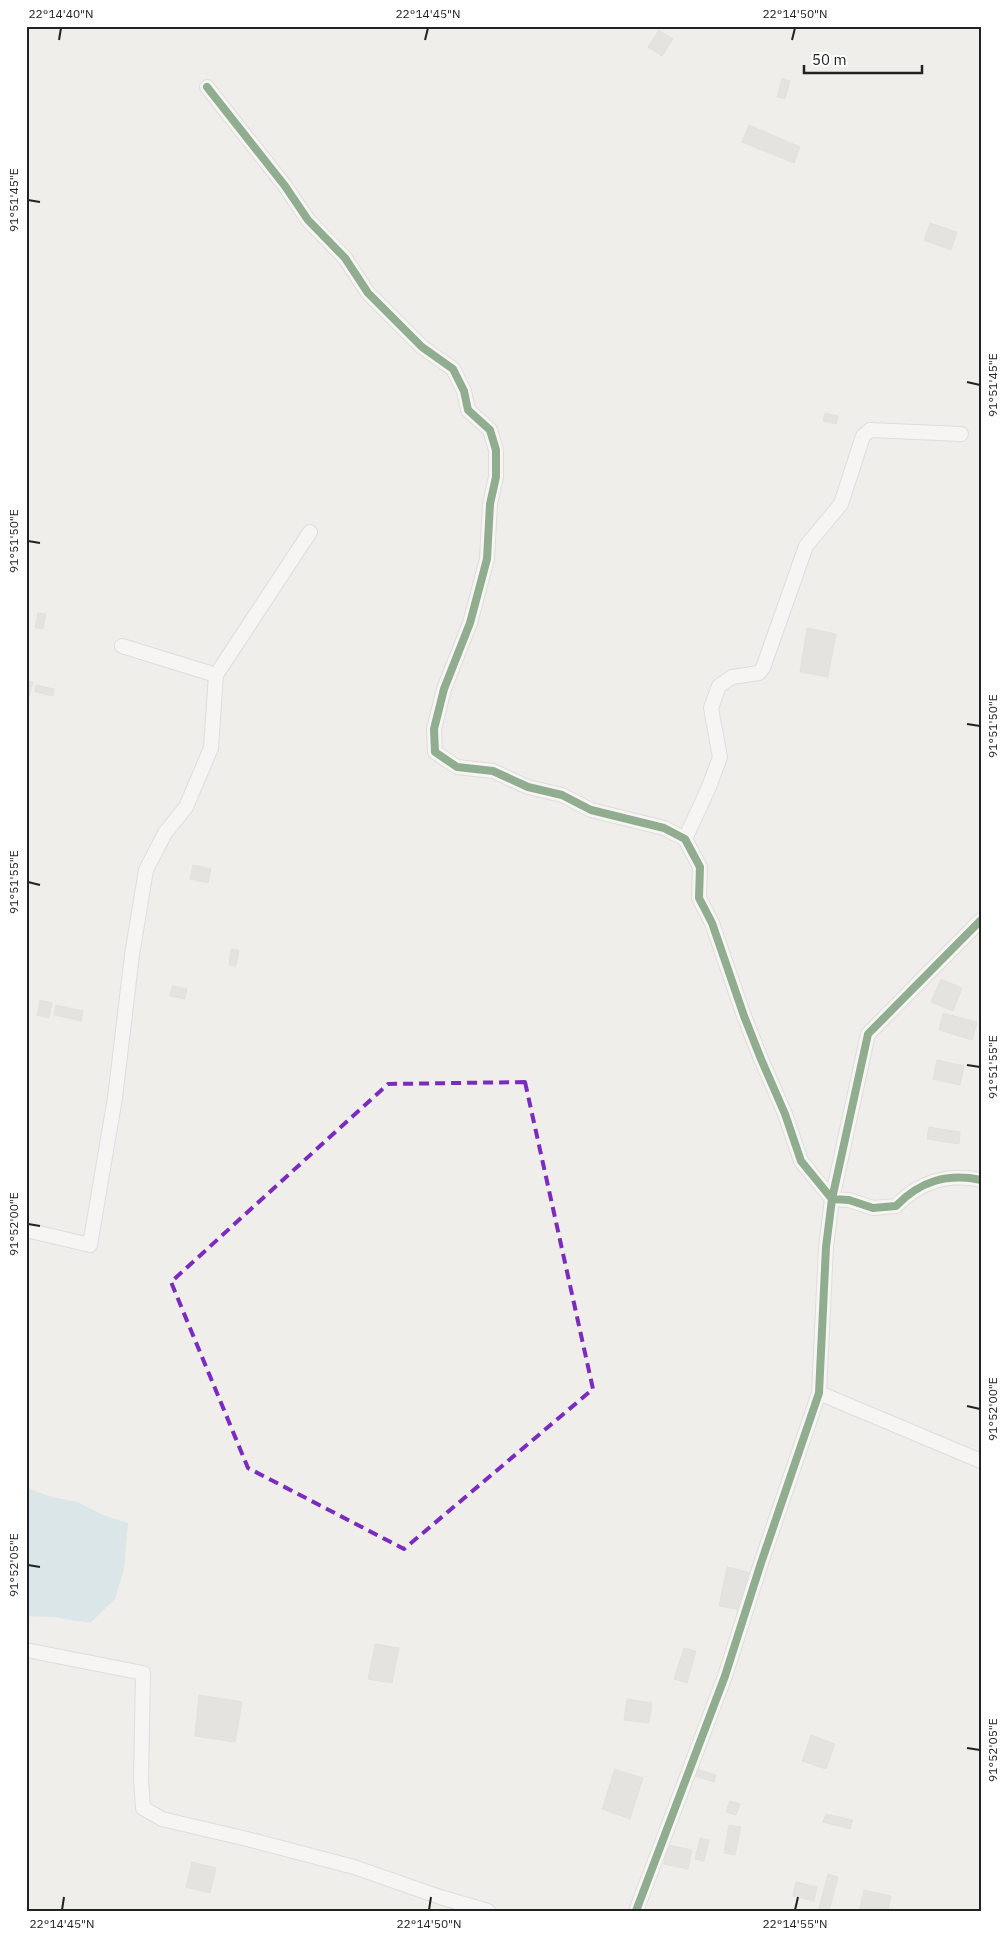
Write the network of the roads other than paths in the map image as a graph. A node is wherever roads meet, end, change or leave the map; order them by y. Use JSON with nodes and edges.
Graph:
{"nodes":[{"id":1,"x":207,"y":86,"type":"dead end"},
{"id":2,"x":961,"y":434,"type":"dead end"},
{"id":3,"x":310,"y":532,"type":"dead end"},
{"id":4,"x":122,"y":646,"type":"dead end"},
{"id":5,"x":216,"y":675,"type":"junction"},
{"id":6,"x":685,"y":839,"type":"junction"},
{"id":7,"x":981,"y":920,"type":"edge"},
{"id":8,"x":981,"y":1180,"type":"edge"},
{"id":9,"x":832,"y":1199,"type":"junction"},
{"id":10,"x":26,"y":1230,"type":"edge"},
{"id":11,"x":819,"y":1393,"type":"junction"},
{"id":12,"x":981,"y":1461,"type":"edge"},
{"id":13,"x":26,"y":1650,"type":"edge"},
{"id":14,"x":488,"y":1911,"type":"edge"},
{"id":15,"x":636,"y":1911,"type":"edge"}],
"edges":[{"from":1,"to":6,"type":"street"},
{"from":2,"to":6,"type":"street"},
{"from":3,"to":5,"type":"street"},
{"from":4,"to":5,"type":"street"},
{"from":5,"to":10,"type":"street"},
{"from":6,"to":9,"type":"street"},
{"from":7,"to":9,"type":"street"},
{"from":8,"to":9,"type":"street"},
{"from":9,"to":11,"type":"street"},
{"from":11,"to":12,"type":"street"},
{"from":11,"to":15,"type":"street"},
{"from":13,"to":14,"type":"street"}]}
